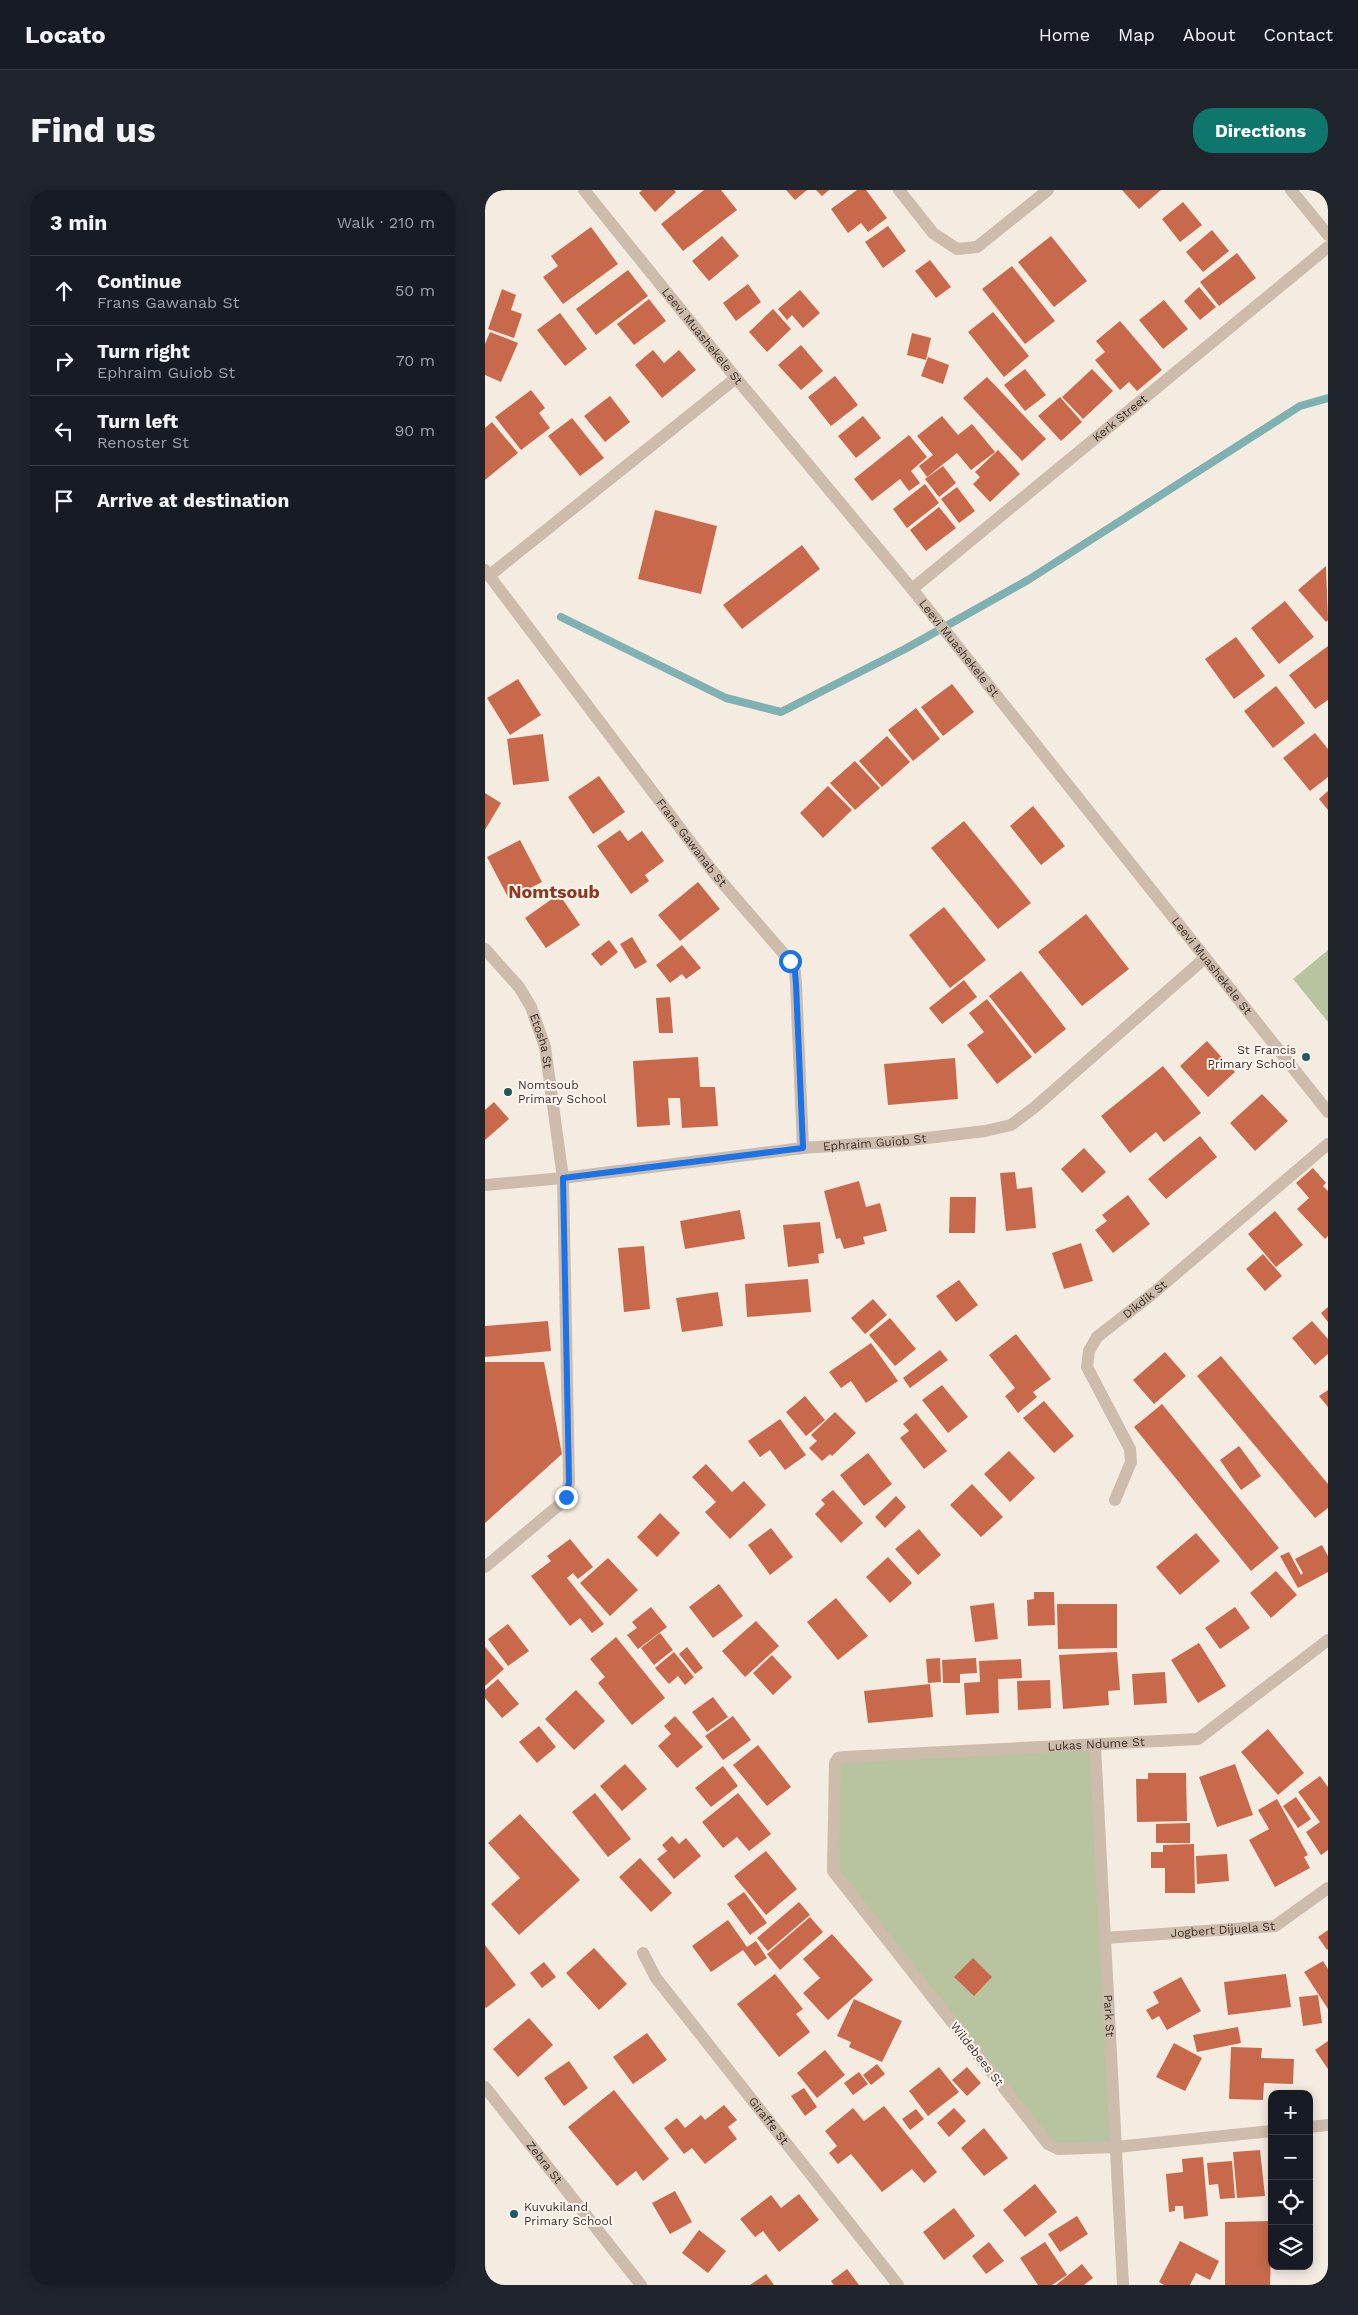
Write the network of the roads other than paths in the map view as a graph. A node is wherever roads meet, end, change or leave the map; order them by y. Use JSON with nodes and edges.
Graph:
{"nodes":[{"id":1,"x":583,"y":190,"type":"edge"},
{"id":2,"x":899,"y":190,"type":"edge"},
{"id":3,"x":1048,"y":190,"type":"edge"},
{"id":4,"x":1291,"y":190,"type":"edge"},
{"id":5,"x":1328,"y":235,"type":"edge"},
{"id":6,"x":1328,"y":247,"type":"edge"},
{"id":7,"x":736,"y":378,"type":"junction"},
{"id":8,"x":487,"y":573,"type":"edge"},
{"id":9,"x":912,"y":589,"type":"junction"},
{"id":10,"x":485,"y":949,"type":"edge"},
{"id":11,"x":1205,"y":958,"type":"junction"},
{"id":12,"x":1328,"y":1112,"type":"edge"},
{"id":13,"x":1328,"y":1144,"type":"edge"},
{"id":14,"x":803,"y":1148,"type":"junction"},
{"id":15,"x":563,"y":1178,"type":"junction"},
{"id":16,"x":485,"y":1185,"type":"edge"},
{"id":17,"x":1115,"y":1500,"type":"dead end"},
{"id":18,"x":485,"y":1567,"type":"edge"},
{"id":19,"x":1328,"y":1640,"type":"edge"},
{"id":20,"x":1095,"y":1746,"type":"junction"},
{"id":21,"x":835,"y":1763,"type":"joint"},
{"id":22,"x":1328,"y":1888,"type":"edge"},
{"id":23,"x":1105,"y":1938,"type":"junction"},
{"id":24,"x":643,"y":1953,"type":"dead end"},
{"id":25,"x":485,"y":2087,"type":"edge"},
{"id":26,"x":1328,"y":2125,"type":"edge"},
{"id":27,"x":1313,"y":2127,"type":"edge"},
{"id":28,"x":1268,"y":2131,"type":"edge"},
{"id":29,"x":1116,"y":2147,"type":"junction"},
{"id":30,"x":641,"y":2285,"type":"edge"},
{"id":31,"x":898,"y":2285,"type":"edge"},
{"id":32,"x":1123,"y":2285,"type":"edge"}],
"edges":[{"from":1,"to":7,"type":"street","name":"Leevi Muashekele St"},
{"from":2,"to":3,"type":"street"},
{"from":4,"to":5,"type":"street"},
{"from":6,"to":9,"type":"street","name":"Kerk Street"},
{"from":7,"to":8,"type":"street"},
{"from":7,"to":9,"type":"street","name":"Leevi Muashekele St"},
{"from":8,"to":14,"type":"street","name":"Frans Gawanab St"},
{"from":9,"to":11,"type":"street","name":"Leevi Muashekele St"},
{"from":10,"to":15,"type":"street","name":"Etosha St"},
{"from":11,"to":12,"type":"street","name":"Leevi Muashekele St"},
{"from":11,"to":14,"type":"street","name":"Ephraim Guiob St"},
{"from":13,"to":17,"type":"street","name":"Dikdik St"},
{"from":14,"to":15,"type":"street","name":"Ephraim Guiob St"},
{"from":15,"to":16,"type":"street","name":"Ephraim Guiob St"},
{"from":15,"to":18,"type":"street","name":"Etosha St"},
{"from":19,"to":20,"type":"street","name":"Lukas Ndume St"},
{"from":20,"to":21,"type":"street","name":"Lukas Ndume St"},
{"from":20,"to":23,"type":"street","name":"Park St"},
{"from":21,"to":29,"type":"street","name":"Wildebees St"},
{"from":22,"to":23,"type":"street","name":"Jogbert Dijuela St"},
{"from":23,"to":29,"type":"street","name":"Park St"},
{"from":24,"to":31,"type":"street","name":"Giraffe St"},
{"from":25,"to":30,"type":"street","name":"Zebra St"},
{"from":26,"to":27,"type":"street"},
{"from":28,"to":29,"type":"street","name":"Wildebees St"},
{"from":29,"to":32,"type":"street","name":"Park St"}]}
